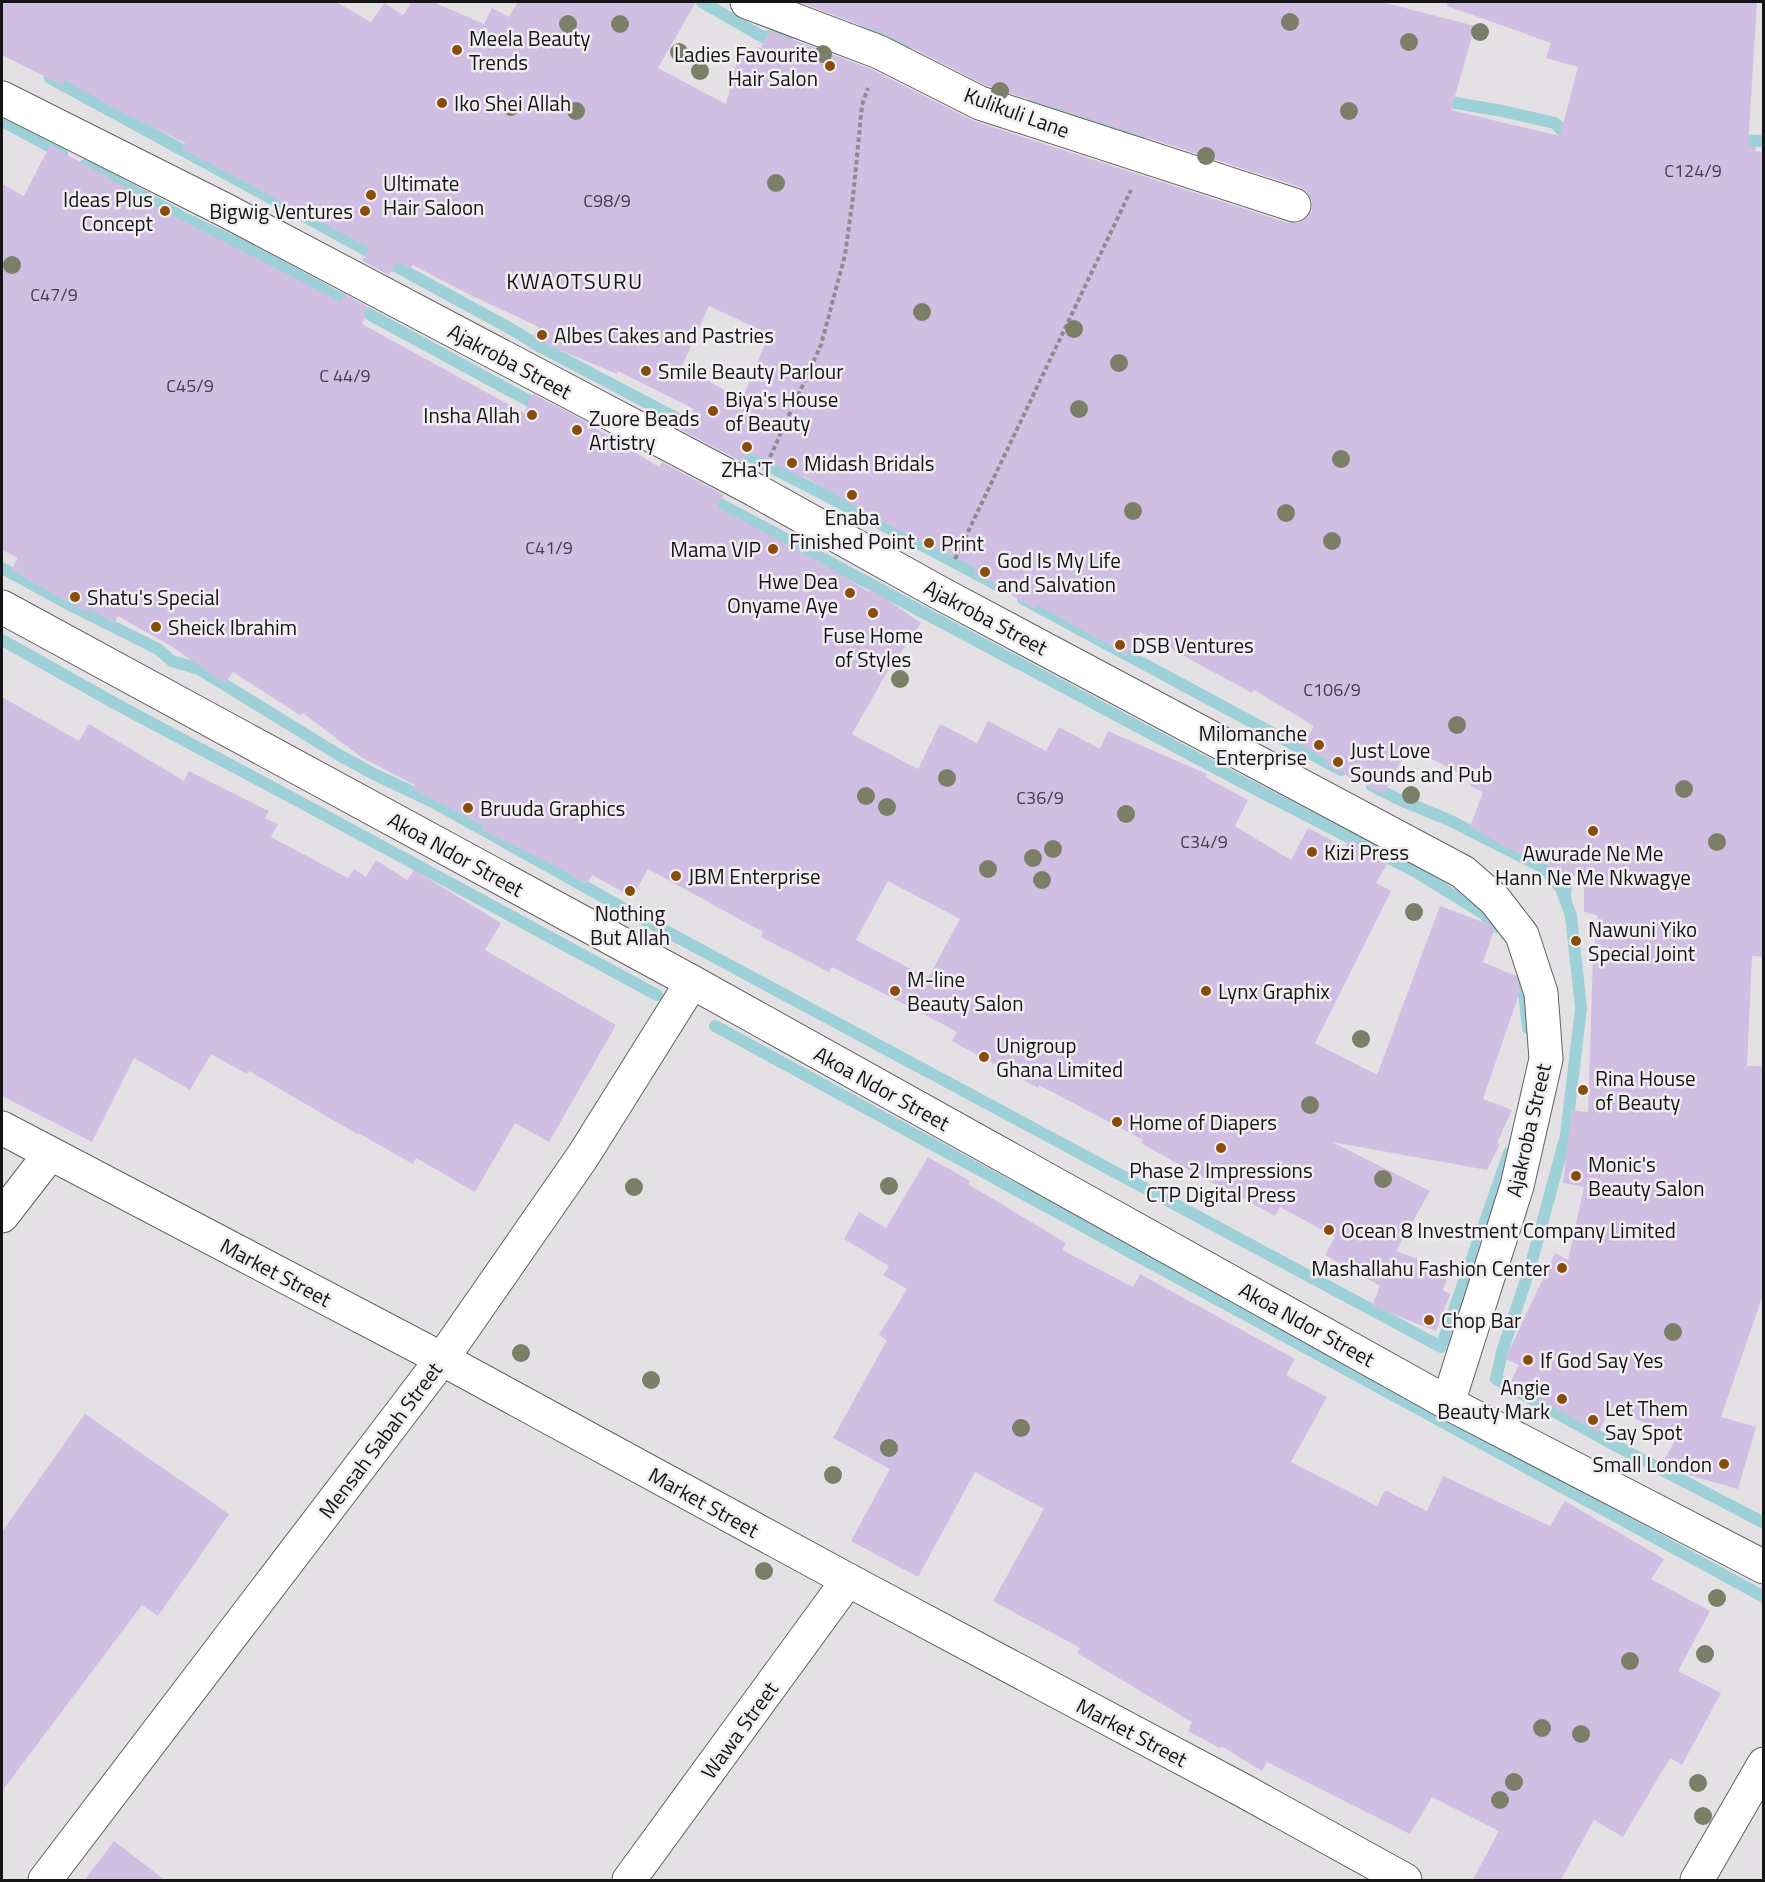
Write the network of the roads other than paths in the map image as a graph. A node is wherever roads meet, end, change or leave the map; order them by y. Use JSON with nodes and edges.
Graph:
{"nodes":[{"id":1,"x":747,"y":2,"type":"edge"},
{"id":2,"x":2,"y":98,"type":"edge"},
{"id":3,"x":1294,"y":205,"type":"dead end"},
{"id":4,"x":2,"y":608,"type":"edge"},
{"id":5,"x":692,"y":982,"type":"junction"},
{"id":6,"x":2,"y":1128,"type":"edge"},
{"id":7,"x":50,"y":1154,"type":"junction"},
{"id":8,"x":2,"y":1216,"type":"edge"},
{"id":9,"x":442,"y":1359,"type":"junction"},
{"id":10,"x":1448,"y":1403,"type":"junction"},
{"id":11,"x":1764,"y":1567,"type":"edge"},
{"id":12,"x":848,"y":1580,"type":"junction"},
{"id":13,"x":1764,"y":1764,"type":"edge"},
{"id":14,"x":45,"y":1881,"type":"edge"},
{"id":15,"x":629,"y":1881,"type":"edge"},
{"id":16,"x":1404,"y":1881,"type":"edge"},
{"id":17,"x":1697,"y":1881,"type":"edge"}],
"edges":[{"from":1,"to":3,"type":"street","name":"Kulikuli Lane"},
{"from":2,"to":10,"type":"street","name":"Ajakroba Street"},
{"from":4,"to":5,"type":"street","name":"Akoa Ndor Street"},
{"from":5,"to":9,"type":"street","name":"Mensah Sabah Street"},
{"from":5,"to":10,"type":"street","name":"Akoa Ndor Street"},
{"from":6,"to":7,"type":"street","name":"Market Street"},
{"from":7,"to":8,"type":"street"},
{"from":7,"to":9,"type":"street","name":"Market Street"},
{"from":9,"to":12,"type":"street","name":"Market Street"},
{"from":9,"to":14,"type":"street","name":"Mensah Sabah Street"},
{"from":10,"to":11,"type":"street","name":"Akoa Ndor Street"},
{"from":12,"to":15,"type":"street","name":"Wawa Street"},
{"from":12,"to":16,"type":"street","name":"Market Street"},
{"from":13,"to":17,"type":"street"}]}
